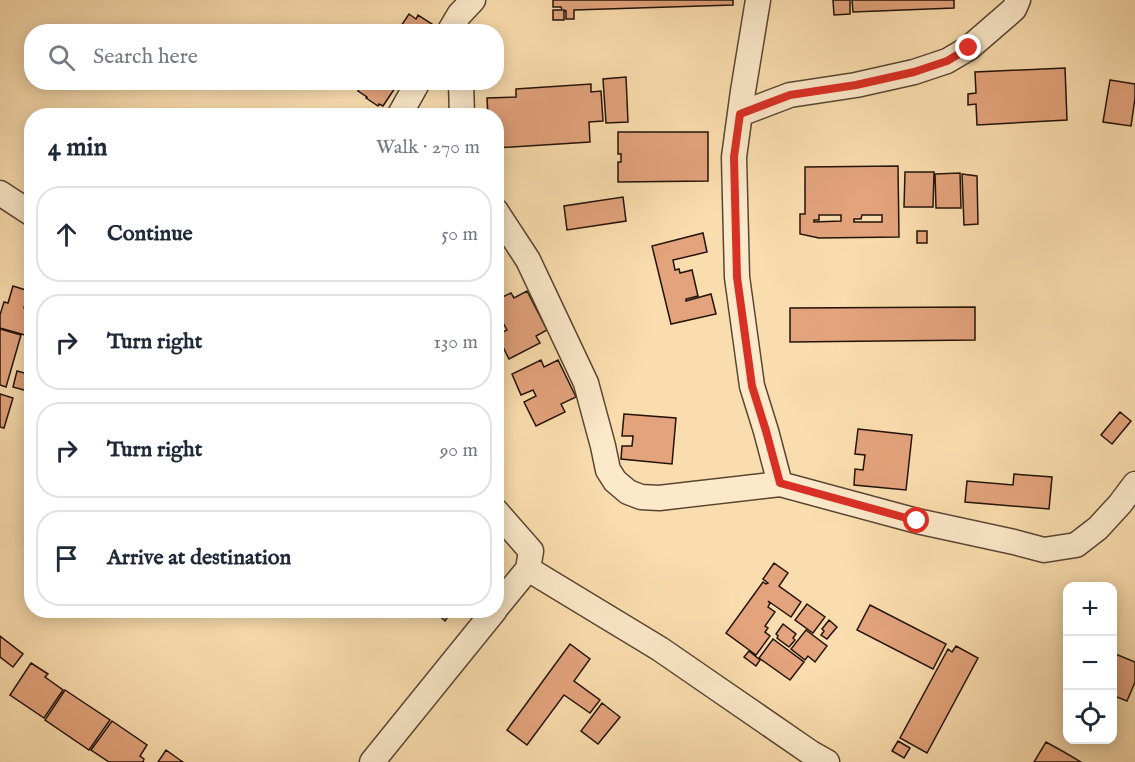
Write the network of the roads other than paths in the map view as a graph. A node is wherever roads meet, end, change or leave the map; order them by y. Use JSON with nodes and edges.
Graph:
{"nodes":[{"id":1,"x":758,"y":0,"type":"edge"},
{"id":2,"x":1018,"y":0,"type":"edge"},
{"id":3,"x":414,"y":90,"type":"edge"},
{"id":4,"x":459,"y":90,"type":"edge"},
{"id":5,"x":403,"y":108,"type":"edge"},
{"id":6,"x":461,"y":108,"type":"edge"},
{"id":7,"x":740,"y":114,"type":"junction"},
{"id":8,"x":0,"y":193,"type":"edge"},
{"id":9,"x":24,"y":209,"type":"edge"},
{"id":10,"x":504,"y":223,"type":"edge"},
{"id":11,"x":780,"y":483,"type":"junction"},
{"id":12,"x":1135,"y":484,"type":"edge"},
{"id":13,"x":504,"y":520,"type":"edge"},
{"id":14,"x":528,"y":569,"type":"junction"},
{"id":15,"x":504,"y":599,"type":"edge"},
{"id":16,"x":489,"y":618,"type":"edge"},
{"id":17,"x":791,"y":753,"type":"edge"},
{"id":18,"x":372,"y":762,"type":"edge"},
{"id":19,"x":827,"y":762,"type":"edge"}],
"edges":[{"from":1,"to":7,"type":"street"},
{"from":2,"to":7,"type":"street"},
{"from":3,"to":5,"type":"street"},
{"from":4,"to":6,"type":"street"},
{"from":7,"to":11,"type":"street"},
{"from":8,"to":9,"type":"street"},
{"from":10,"to":11,"type":"street"},
{"from":11,"to":12,"type":"street"},
{"from":13,"to":14,"type":"street"},
{"from":14,"to":15,"type":"street"},
{"from":14,"to":17,"type":"street"},
{"from":16,"to":18,"type":"street"},
{"from":17,"to":19,"type":"street"}]}
